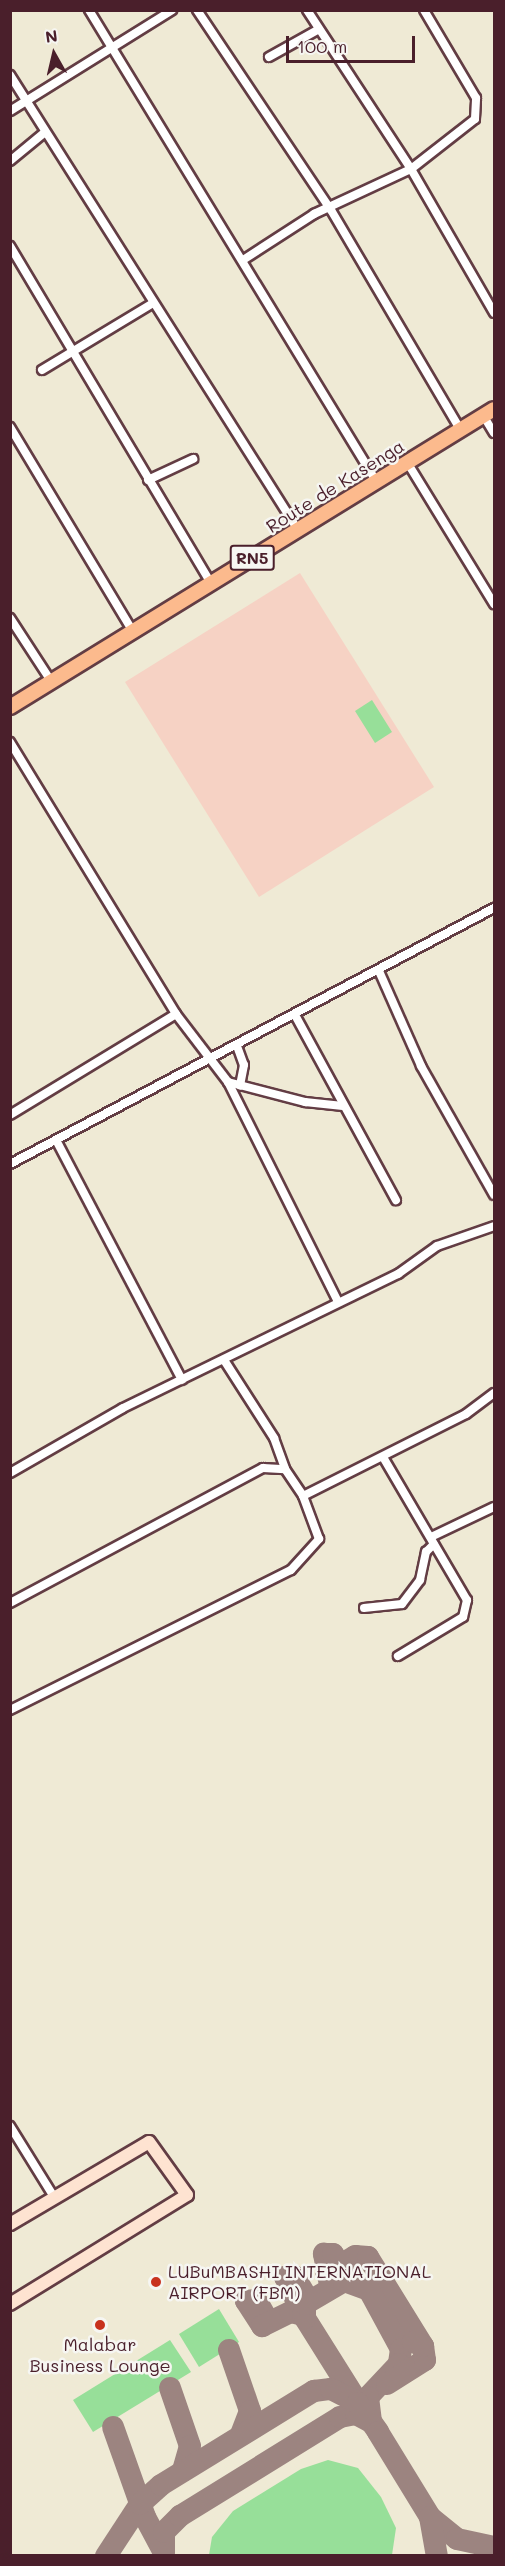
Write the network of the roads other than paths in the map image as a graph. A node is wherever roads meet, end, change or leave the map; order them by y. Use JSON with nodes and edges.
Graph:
{"nodes":[{"id":1,"x":89,"y":10,"type":"edge"},
{"id":2,"x":172,"y":10,"type":"edge"},
{"id":3,"x":197,"y":10,"type":"edge"},
{"id":4,"x":307,"y":10,"type":"edge"},
{"id":5,"x":424,"y":10,"type":"edge"},
{"id":6,"x":318,"y":29,"type":"junction"},
{"id":7,"x":112,"y":48,"type":"junction"},
{"id":8,"x":268,"y":57,"type":"dead end"},
{"id":9,"x":10,"y":75,"type":"edge"},
{"id":10,"x":27,"y":101,"type":"junction"},
{"id":11,"x":10,"y":111,"type":"edge"},
{"id":12,"x":45,"y":132,"type":"junction"},
{"id":13,"x":10,"y":161,"type":"edge"},
{"id":14,"x":411,"y":169,"type":"junction"},
{"id":15,"x":331,"y":210,"type":"junction"},
{"id":16,"x":10,"y":246,"type":"edge"},
{"id":17,"x":243,"y":260,"type":"junction"},
{"id":18,"x":153,"y":303,"type":"junction"},
{"id":19,"x":495,"y":313,"type":"edge"},
{"id":20,"x":72,"y":351,"type":"junction"},
{"id":21,"x":42,"y":370,"type":"dead end"},
{"id":22,"x":489,"y":412,"type":"edge"},
{"id":23,"x":10,"y":427,"type":"edge"},
{"id":24,"x":460,"y":429,"type":"junction"},
{"id":25,"x":495,"y":433,"type":"edge"},
{"id":26,"x":193,"y":459,"type":"dead end"},
{"id":27,"x":408,"y":462,"type":"junction"},
{"id":28,"x":148,"y":480,"type":"junction"},
{"id":29,"x":376,"y":481,"type":"junction"},
{"id":30,"x":298,"y":530,"type":"junction"},
{"id":31,"x":211,"y":583,"type":"junction"},
{"id":32,"x":495,"y":604,"type":"edge"},
{"id":33,"x":10,"y":618,"type":"edge"},
{"id":34,"x":132,"y":630,"type":"junction"},
{"id":35,"x":51,"y":681,"type":"junction"},
{"id":36,"x":10,"y":707,"type":"edge"},
{"id":37,"x":10,"y":742,"type":"edge"},
{"id":38,"x":495,"y":908,"type":"edge"},
{"id":39,"x":379,"y":971,"type":"junction"},
{"id":40,"x":176,"y":1014,"type":"junction"},
{"id":41,"x":295,"y":1015,"type":"junction"},
{"id":42,"x":237,"y":1046,"type":"junction"},
{"id":43,"x":209,"y":1059,"type":"junction"},
{"id":44,"x":228,"y":1082,"type":"junction"},
{"id":45,"x":240,"y":1086,"type":"junction"},
{"id":46,"x":343,"y":1106,"type":"junction"},
{"id":47,"x":10,"y":1114,"type":"edge"},
{"id":48,"x":56,"y":1140,"type":"junction"},
{"id":49,"x":10,"y":1164,"type":"edge"},
{"id":50,"x":495,"y":1195,"type":"edge"},
{"id":51,"x":396,"y":1200,"type":"dead end"},
{"id":52,"x":495,"y":1226,"type":"edge"},
{"id":53,"x":337,"y":1300,"type":"junction"},
{"id":54,"x":224,"y":1360,"type":"junction"},
{"id":55,"x":182,"y":1380,"type":"junction"},
{"id":56,"x":495,"y":1393,"type":"edge"},
{"id":57,"x":383,"y":1457,"type":"junction"},
{"id":58,"x":285,"y":1469,"type":"junction"},
{"id":59,"x":10,"y":1473,"type":"edge"},
{"id":60,"x":303,"y":1496,"type":"junction"},
{"id":61,"x":495,"y":1507,"type":"edge"},
{"id":62,"x":433,"y":1540,"type":"junction"},
{"id":63,"x":10,"y":1603,"type":"edge"},
{"id":64,"x":364,"y":1608,"type":"dead end"},
{"id":65,"x":398,"y":1656,"type":"dead end"},
{"id":66,"x":10,"y":1710,"type":"edge"},
{"id":67,"x":10,"y":2126,"type":"edge"},
{"id":68,"x":54,"y":2197,"type":"junction"},
{"id":69,"x":10,"y":2224,"type":"edge"},
{"id":70,"x":10,"y":2304,"type":"edge"}],
"edges":[{"from":1,"to":7,"type":"street"},
{"from":2,"to":7,"type":"street"},
{"from":3,"to":15,"type":"street"},
{"from":4,"to":6,"type":"street"},
{"from":5,"to":14,"type":"street"},
{"from":6,"to":8,"type":"street"},
{"from":6,"to":14,"type":"street"},
{"from":7,"to":10,"type":"street"},
{"from":7,"to":17,"type":"street"},
{"from":9,"to":10,"type":"street"},
{"from":10,"to":11,"type":"street"},
{"from":10,"to":12,"type":"street"},
{"from":12,"to":13,"type":"street"},
{"from":12,"to":18,"type":"street"},
{"from":14,"to":15,"type":"street"},
{"from":14,"to":19,"type":"street"},
{"from":15,"to":17,"type":"street"},
{"from":15,"to":24,"type":"street"},
{"from":16,"to":20,"type":"street"},
{"from":17,"to":29,"type":"street"},
{"from":18,"to":20,"type":"street"},
{"from":18,"to":30,"type":"street"},
{"from":20,"to":21,"type":"street"},
{"from":20,"to":28,"type":"street"},
{"from":22,"to":24,"type":"highway","name":"Route de Kasenga","number":"RN5"},
{"from":22,"to":25,"type":"street"},
{"from":23,"to":34,"type":"street"},
{"from":24,"to":27,"type":"highway","name":"Route de Kasenga","number":"RN5"},
{"from":26,"to":28,"type":"street"},
{"from":27,"to":29,"type":"highway","name":"Route de Kasenga","number":"RN5"},
{"from":27,"to":32,"type":"street"},
{"from":28,"to":31,"type":"street"},
{"from":29,"to":30,"type":"highway","name":"Route de Kasenga","number":"RN5"},
{"from":30,"to":31,"type":"highway","name":"Route de Kasenga","number":"RN5"},
{"from":31,"to":34,"type":"highway","name":"Route de Kasenga","number":"RN5"},
{"from":33,"to":35,"type":"street"},
{"from":34,"to":35,"type":"highway","name":"Route de Kasenga","number":"RN5"},
{"from":35,"to":36,"type":"highway","name":"Route de Kasenga","number":"RN5"},
{"from":37,"to":40,"type":"street"},
{"from":38,"to":39,"type":"street"},
{"from":39,"to":41,"type":"street"},
{"from":39,"to":50,"type":"street"},
{"from":40,"to":43,"type":"street"},
{"from":40,"to":47,"type":"street"},
{"from":41,"to":42,"type":"street"},
{"from":41,"to":46,"type":"street"},
{"from":42,"to":43,"type":"street"},
{"from":42,"to":45,"type":"street"},
{"from":43,"to":44,"type":"street"},
{"from":43,"to":48,"type":"street"},
{"from":44,"to":45,"type":"street"},
{"from":44,"to":53,"type":"street"},
{"from":45,"to":46,"type":"street"},
{"from":46,"to":51,"type":"street"},
{"from":48,"to":49,"type":"street"},
{"from":48,"to":55,"type":"street"},
{"from":52,"to":53,"type":"street"},
{"from":53,"to":54,"type":"street"},
{"from":54,"to":55,"type":"street"},
{"from":54,"to":58,"type":"street"},
{"from":55,"to":59,"type":"street"},
{"from":56,"to":57,"type":"street"},
{"from":57,"to":60,"type":"street"},
{"from":57,"to":62,"type":"street"},
{"from":58,"to":60,"type":"street"},
{"from":58,"to":63,"type":"street"},
{"from":60,"to":66,"type":"street"},
{"from":61,"to":62,"type":"street"},
{"from":62,"to":64,"type":"street"},
{"from":62,"to":65,"type":"street"},
{"from":67,"to":68,"type":"street"},
{"from":68,"to":69,"type":"main road"},
{"from":68,"to":70,"type":"main road"}]}
